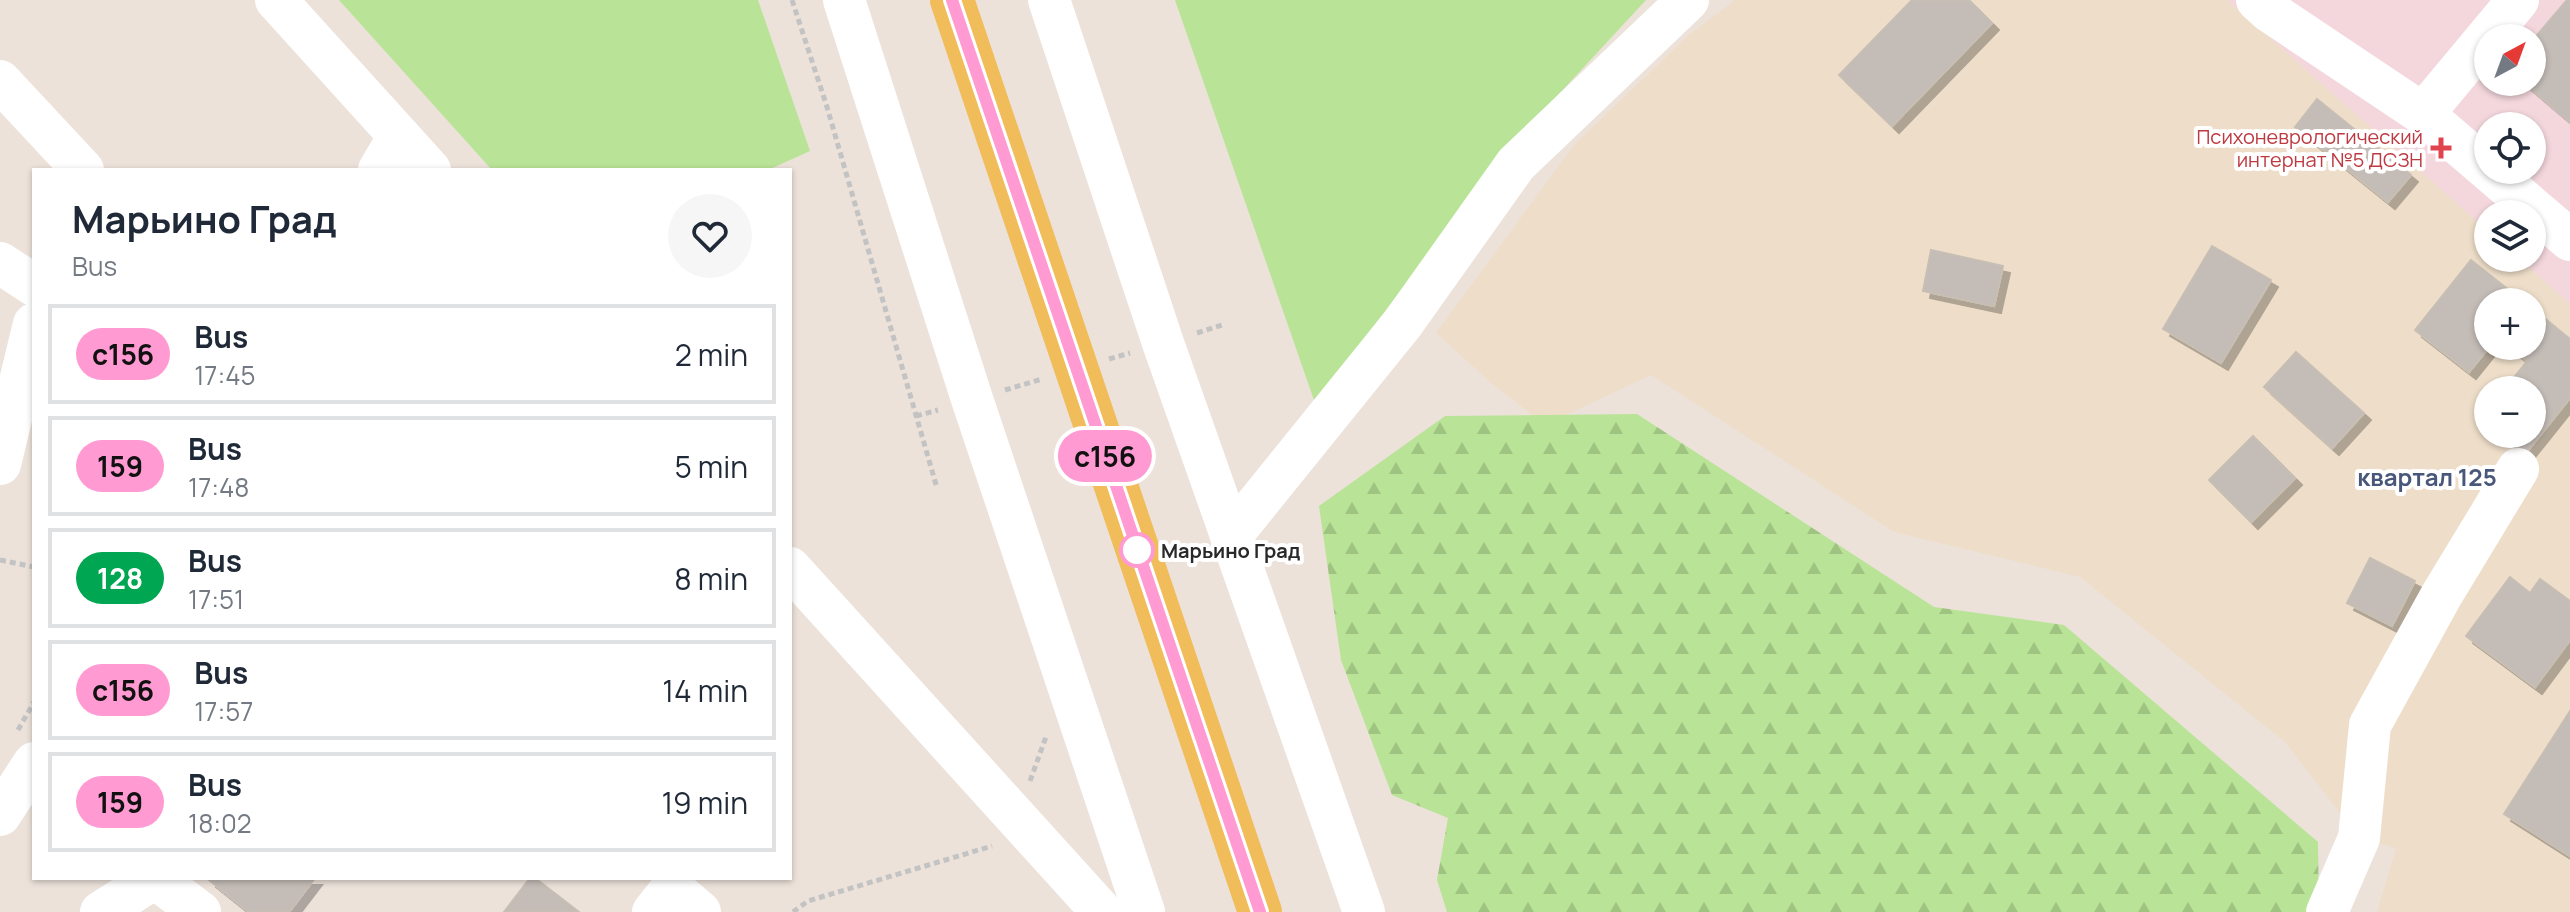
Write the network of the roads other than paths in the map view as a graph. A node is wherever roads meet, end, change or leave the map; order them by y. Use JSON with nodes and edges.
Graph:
{"nodes":[{"id":1,"x":276,"y":0,"type":"edge"},
{"id":2,"x":844,"y":0,"type":"edge"},
{"id":3,"x":952,"y":0,"type":"edge"},
{"id":4,"x":1049,"y":0,"type":"edge"},
{"id":5,"x":1688,"y":0,"type":"edge"},
{"id":6,"x":2257,"y":0,"type":"edge"},
{"id":7,"x":2518,"y":0,"type":"edge"},
{"id":8,"x":4,"y":101,"type":"edge"},
{"id":9,"x":2423,"y":114,"type":"junction"},
{"id":10,"x":389,"y":153,"type":"edge"},
{"id":11,"x":81,"y":168,"type":"edge"},
{"id":12,"x":425,"y":168,"type":"edge"},
{"id":13,"x":2570,"y":240,"type":"edge"},
{"id":14,"x":0,"y":263,"type":"edge"},
{"id":15,"x":32,"y":284,"type":"edge"},
{"id":16,"x":32,"y":332,"type":"edge"},
{"id":17,"x":0,"y":464,"type":"edge"},
{"id":18,"x":2518,"y":469,"type":"dead end"},
{"id":19,"x":1231,"y":536,"type":"junction"},
{"id":20,"x":792,"y":570,"type":"edge"},
{"id":21,"x":152,"y":880,"type":"edge"},
{"id":22,"x":158,"y":880,"type":"edge"},
{"id":23,"x":101,"y":912,"type":"edge"},
{"id":24,"x":200,"y":912,"type":"edge"},
{"id":25,"x":653,"y":912,"type":"edge"},
{"id":26,"x":700,"y":912,"type":"edge"},
{"id":27,"x":1102,"y":912,"type":"edge"},
{"id":28,"x":1144,"y":912,"type":"edge"},
{"id":29,"x":1260,"y":912,"type":"edge"},
{"id":30,"x":1364,"y":912,"type":"edge"},
{"id":31,"x":2327,"y":912,"type":"edge"}],
"edges":[{"from":1,"to":10,"type":"street"},
{"from":2,"to":28,"type":"street"},
{"from":3,"to":29,"type":"main road"},
{"from":4,"to":19,"type":"street"},
{"from":5,"to":19,"type":"street"},
{"from":6,"to":9,"type":"street"},
{"from":7,"to":9,"type":"street"},
{"from":8,"to":11,"type":"street"},
{"from":9,"to":13,"type":"street"},
{"from":10,"to":12,"type":"street"},
{"from":14,"to":15,"type":"street"},
{"from":16,"to":17,"type":"street"},
{"from":18,"to":31,"type":"street"},
{"from":19,"to":30,"type":"street"},
{"from":20,"to":27,"type":"street"},
{"from":21,"to":23,"type":"street"},
{"from":22,"to":24,"type":"street"},
{"from":25,"to":26,"type":"street"}]}
